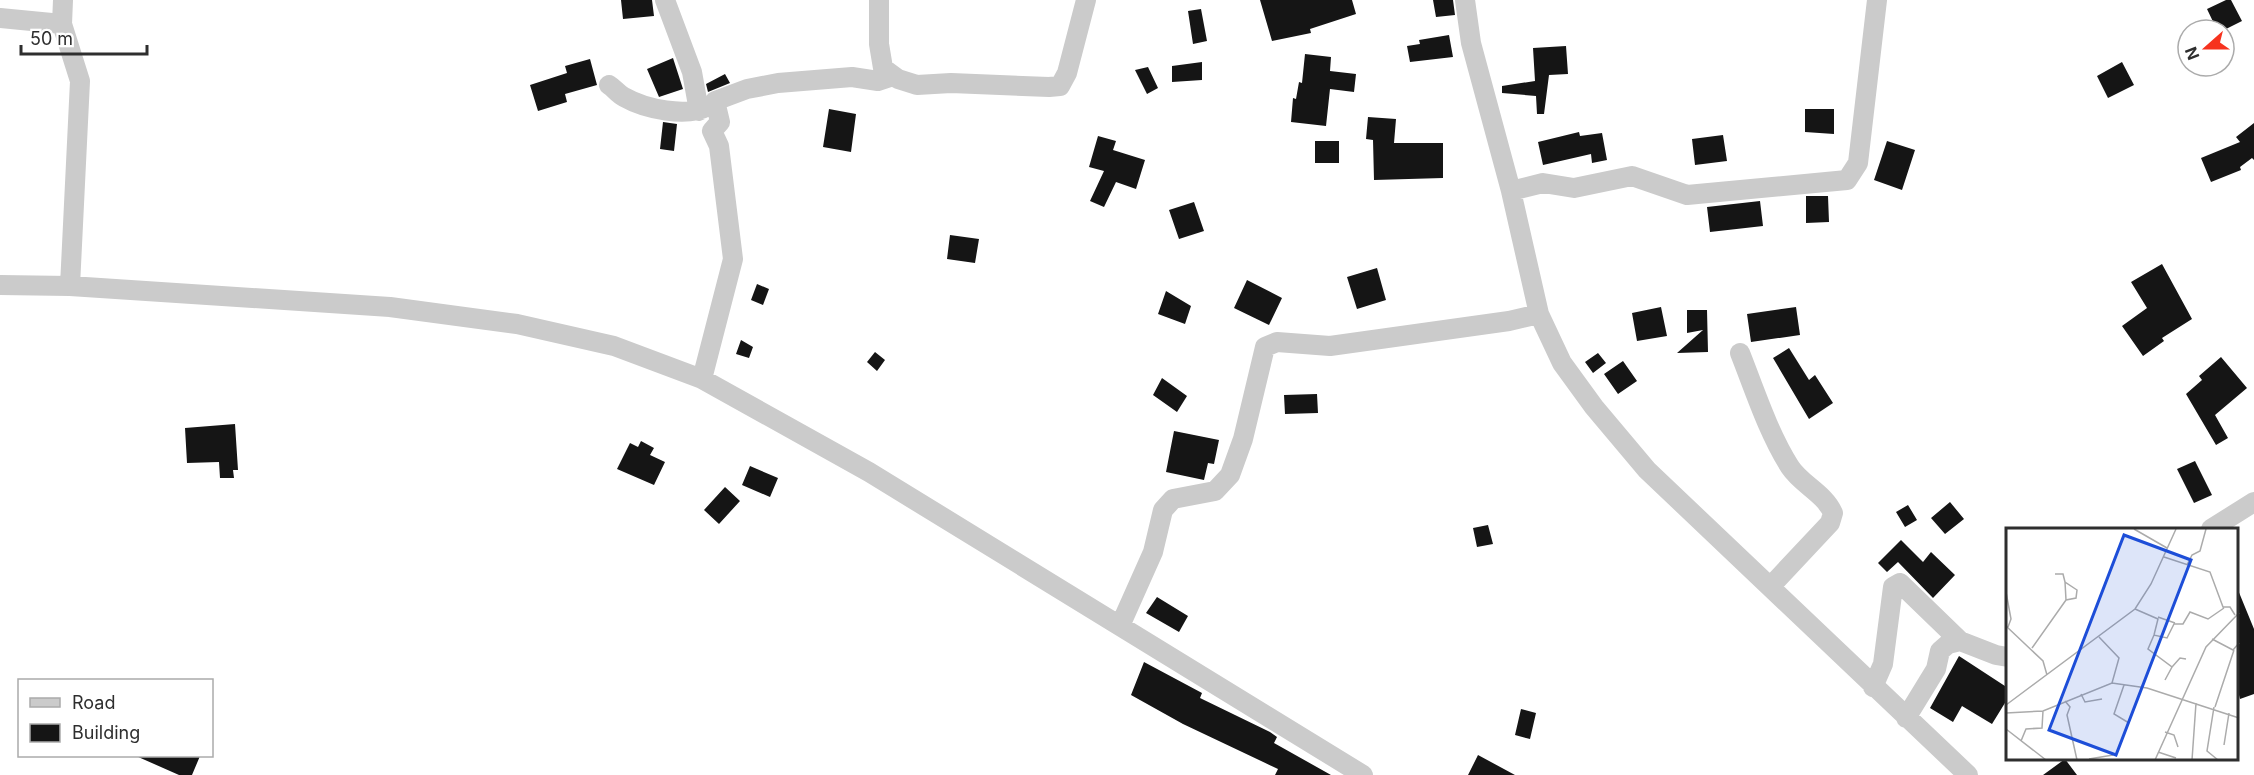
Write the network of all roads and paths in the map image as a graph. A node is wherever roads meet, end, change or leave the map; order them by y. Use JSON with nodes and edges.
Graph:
{"nodes":[{"id":1,"x":63,"y":0,"type":"edge"},
{"id":2,"x":665,"y":0,"type":"edge"},
{"id":3,"x":879,"y":0,"type":"edge"},
{"id":4,"x":1086,"y":0,"type":"edge"},
{"id":5,"x":1465,"y":0,"type":"edge"},
{"id":6,"x":1877,"y":0,"type":"edge"},
{"id":7,"x":0,"y":18,"type":"edge"},
{"id":8,"x":62,"y":24,"type":"junction"},
{"id":9,"x":893,"y":76,"type":"junction"},
{"id":10,"x":609,"y":85,"type":"dead end"},
{"id":11,"x":707,"y":106,"type":"junction"},
{"id":12,"x":1512,"y":191,"type":"junction"},
{"id":13,"x":0,"y":285,"type":"edge"},
{"id":14,"x":70,"y":286,"type":"junction"},
{"id":15,"x":1539,"y":314,"type":"junction"},
{"id":16,"x":1740,"y":353,"type":"dead end"},
{"id":17,"x":702,"y":379,"type":"junction"},
{"id":18,"x":2254,"y":502,"type":"edge"},
{"id":19,"x":2213,"y":528,"type":"edge"},
{"id":20,"x":1770,"y":587,"type":"junction"},
{"id":21,"x":1120,"y":626,"type":"junction"},
{"id":22,"x":1960,"y":641,"type":"junction"},
{"id":23,"x":2006,"y":657,"type":"edge"},
{"id":24,"x":1873,"y":687,"type":"junction"},
{"id":25,"x":1906,"y":718,"type":"junction"},
{"id":26,"x":1363,"y":775,"type":"edge"},
{"id":27,"x":1968,"y":775,"type":"edge"}],
"edges":[{"from":1,"to":8,"type":"street"},
{"from":2,"to":11,"type":"street"},
{"from":3,"to":9,"type":"street"},
{"from":4,"to":9,"type":"street"},
{"from":5,"to":12,"type":"street"},
{"from":6,"to":12,"type":"street"},
{"from":7,"to":8,"type":"street"},
{"from":8,"to":14,"type":"street"},
{"from":9,"to":11,"type":"street"},
{"from":10,"to":11,"type":"street"},
{"from":11,"to":17,"type":"street"},
{"from":12,"to":15,"type":"street"},
{"from":13,"to":14,"type":"street"},
{"from":14,"to":17,"type":"street"},
{"from":15,"to":20,"type":"street"},
{"from":15,"to":21,"type":"street"},
{"from":16,"to":20,"type":"street"},
{"from":17,"to":21,"type":"street"},
{"from":18,"to":19,"type":"street"},
{"from":20,"to":24,"type":"street"},
{"from":21,"to":26,"type":"street"},
{"from":22,"to":23,"type":"street"},
{"from":22,"to":24,"type":"street"},
{"from":22,"to":25,"type":"street"},
{"from":24,"to":25,"type":"street"},
{"from":25,"to":27,"type":"street"}]}
